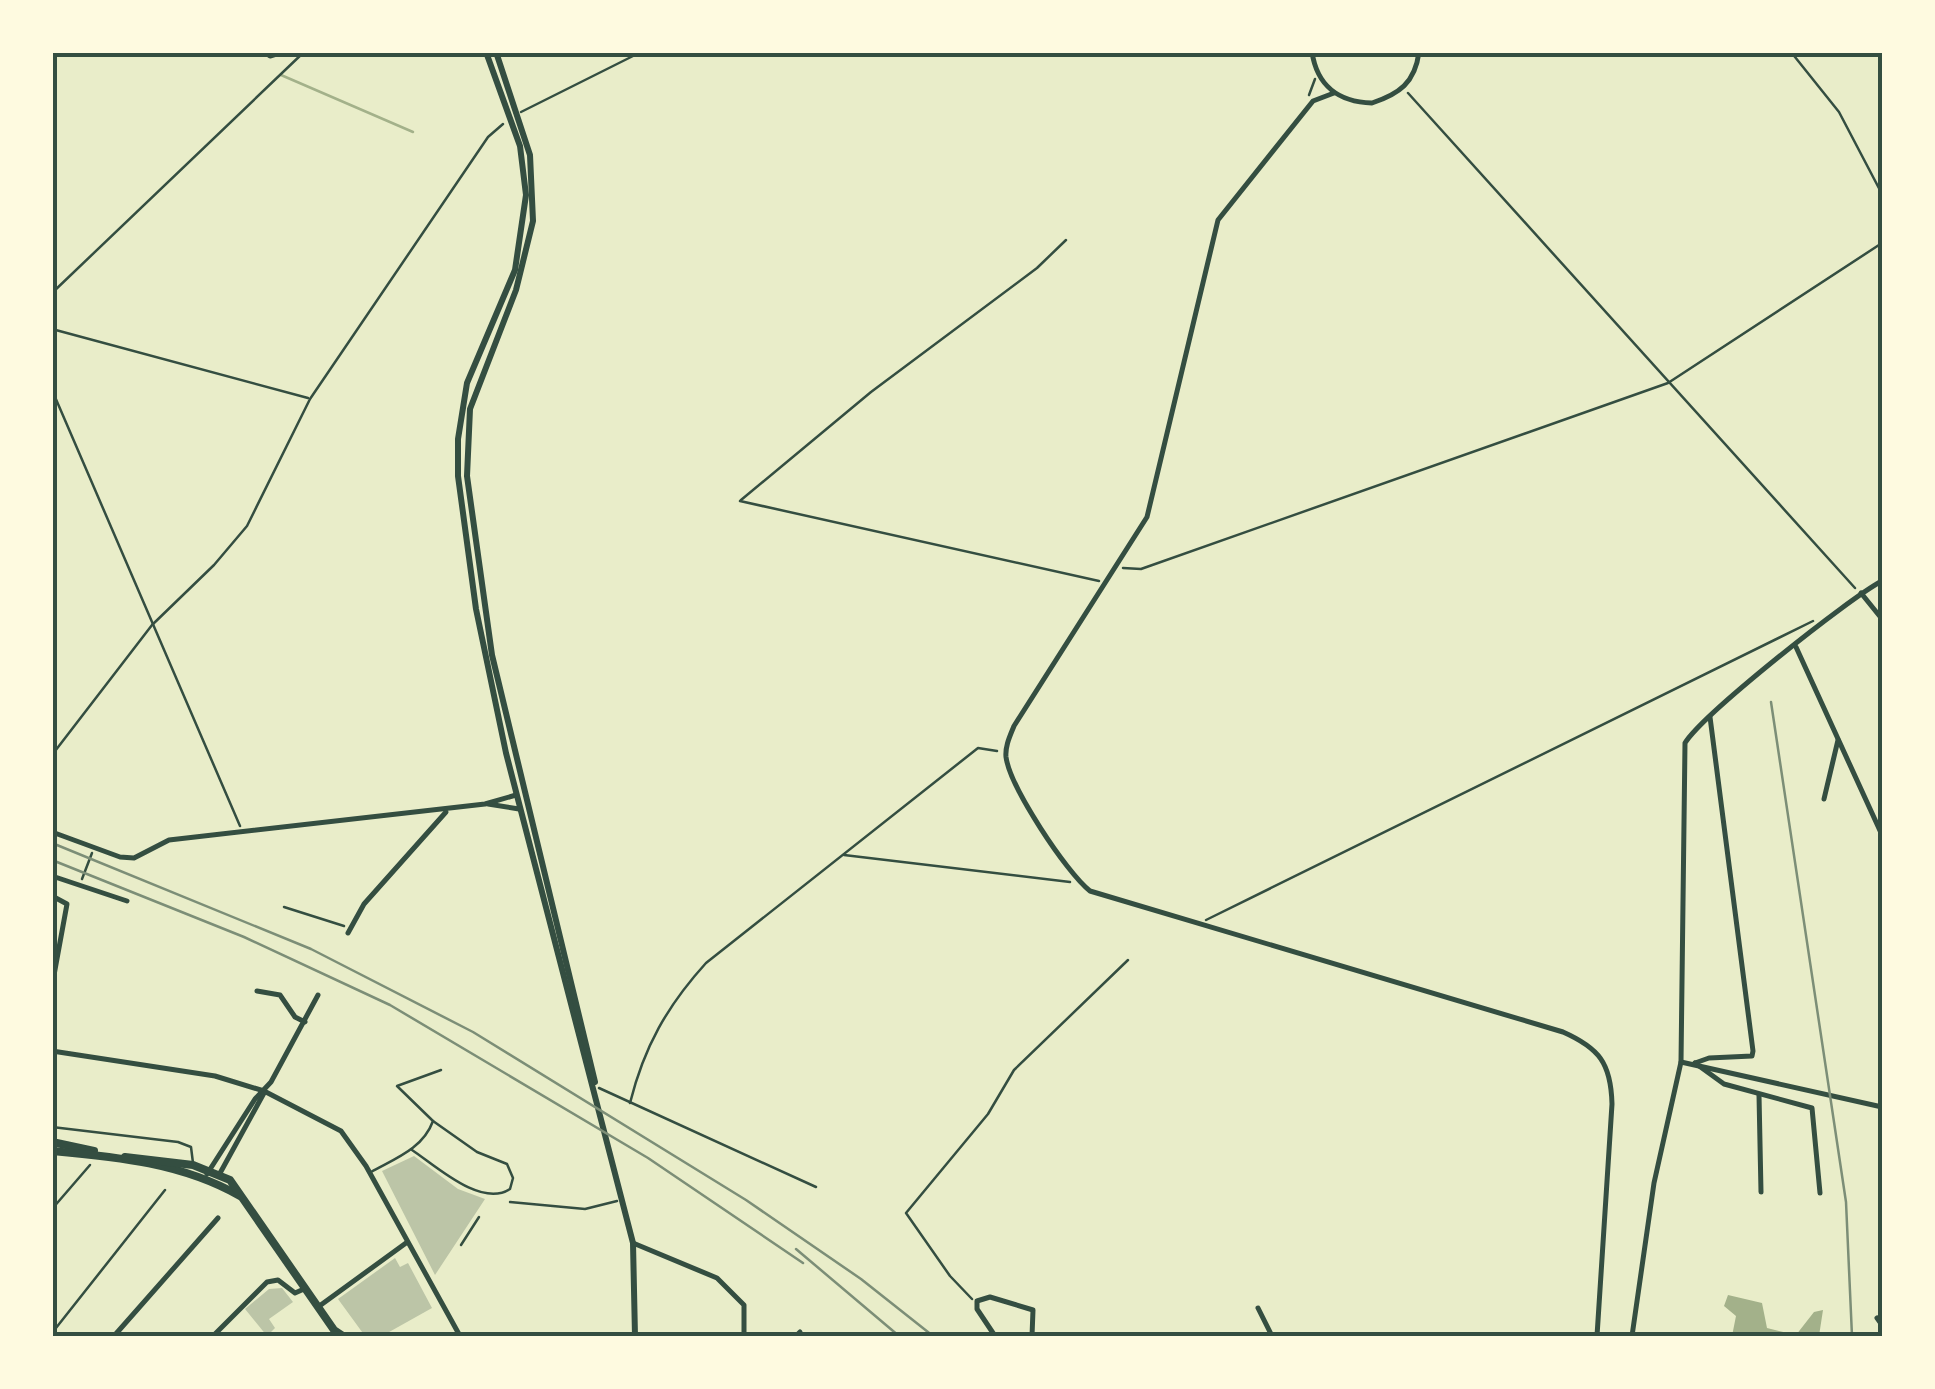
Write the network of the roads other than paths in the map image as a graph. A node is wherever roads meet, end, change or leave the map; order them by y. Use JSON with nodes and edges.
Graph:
{"nodes":[{"id":1,"x":264,"y":52,"type":"edge"},
{"id":2,"x":283,"y":52,"type":"edge"},
{"id":3,"x":486,"y":52,"type":"edge"},
{"id":4,"x":496,"y":52,"type":"edge"},
{"id":5,"x":1312,"y":52,"type":"edge"},
{"id":6,"x":1419,"y":52,"type":"edge"},
{"id":7,"x":1334,"y":93,"type":"junction"},
{"id":8,"x":515,"y":114,"type":"junction"},
{"id":9,"x":1882,"y":581,"type":"edge"},
{"id":10,"x":1861,"y":593,"type":"junction"},
{"id":11,"x":1882,"y":619,"type":"edge"},
{"id":12,"x":1796,"y":647,"type":"junction"},
{"id":13,"x":1710,"y":717,"type":"junction"},
{"id":14,"x":1838,"y":740,"type":"junction"},
{"id":15,"x":526,"y":793,"type":"junction"},
{"id":16,"x":516,"y":795,"type":"junction"},
{"id":17,"x":1824,"y":799,"type":"dead end"},
{"id":18,"x":485,"y":804,"type":"junction"},
{"id":19,"x":530,"y":806,"type":"junction"},
{"id":20,"x":454,"y":808,"type":"junction"},
{"id":21,"x":520,"y":808,"type":"junction"},
{"id":22,"x":52,"y":832,"type":"edge"},
{"id":23,"x":1882,"y":835,"type":"edge"},
{"id":24,"x":52,"y":876,"type":"edge"},
{"id":25,"x":54,"y":898,"type":"edge"},
{"id":26,"x":126,"y":900,"type":"dead end"},
{"id":27,"x":349,"y":932,"type":"road end"},
{"id":28,"x":52,"y":986,"type":"edge"},
{"id":29,"x":256,"y":991,"type":"dead end"},
{"id":30,"x":318,"y":995,"type":"dead end"},
{"id":31,"x":305,"y":1022,"type":"junction"},
{"id":32,"x":52,"y":1050,"type":"edge"},
{"id":33,"x":1681,"y":1062,"type":"junction"},
{"id":34,"x":1694,"y":1064,"type":"junction"},
{"id":35,"x":442,"y":1070,"type":"dead end"},
{"id":36,"x":264,"y":1091,"type":"junction"},
{"id":37,"x":1759,"y":1094,"type":"junction"},
{"id":38,"x":597,"y":1098,"type":"junction"},
{"id":39,"x":1882,"y":1107,"type":"edge"},
{"id":40,"x":433,"y":1121,"type":"junction"},
{"id":41,"x":52,"y":1127,"type":"edge"},
{"id":42,"x":52,"y":1142,"type":"edge"},
{"id":43,"x":412,"y":1150,"type":"junction"},
{"id":44,"x":52,"y":1152,"type":"edge"},
{"id":45,"x":103,"y":1154,"type":"junction"},
{"id":46,"x":125,"y":1158,"type":"junction"},
{"id":47,"x":193,"y":1165,"type":"junction"},
{"id":48,"x":369,"y":1172,"type":"junction"},
{"id":49,"x":212,"y":1175,"type":"junction"},
{"id":50,"x":1761,"y":1192,"type":"dead end"},
{"id":51,"x":1820,"y":1193,"type":"dead end"},
{"id":52,"x":218,"y":1218,"type":"dead end"},
{"id":53,"x":406,"y":1243,"type":"junction"},
{"id":54,"x":633,"y":1243,"type":"junction"},
{"id":55,"x":304,"y":1289,"type":"junction"},
{"id":56,"x":318,"y":1307,"type":"junction"},
{"id":57,"x":1258,"y":1308,"type":"dead end"},
{"id":58,"x":1877,"y":1318,"type":"dead end"},
{"id":59,"x":1882,"y":1325,"type":"edge"},
{"id":60,"x":334,"y":1333,"type":"edge"},
{"id":61,"x":114,"y":1336,"type":"edge"},
{"id":62,"x":213,"y":1336,"type":"edge"},
{"id":63,"x":343,"y":1336,"type":"edge"},
{"id":64,"x":460,"y":1336,"type":"edge"},
{"id":65,"x":635,"y":1336,"type":"edge"},
{"id":66,"x":744,"y":1336,"type":"edge"},
{"id":67,"x":995,"y":1336,"type":"edge"},
{"id":68,"x":1032,"y":1336,"type":"edge"},
{"id":69,"x":1272,"y":1336,"type":"edge"},
{"id":70,"x":1596,"y":1336,"type":"edge"},
{"id":71,"x":1632,"y":1336,"type":"edge"}],
"edges":[{"from":1,"to":2,"type":"street"},
{"from":3,"to":8,"type":"main road"},
{"from":4,"to":8,"type":"main road"},
{"from":5,"to":7,"type":"street"},
{"from":6,"to":7,"type":"street"},
{"from":7,"to":70,"type":"street"},
{"from":8,"to":15,"type":"main road"},
{"from":8,"to":16,"type":"main road"},
{"from":9,"to":10,"type":"street"},
{"from":10,"to":11,"type":"street"},
{"from":10,"to":12,"type":"street"},
{"from":12,"to":13,"type":"street"},
{"from":12,"to":14,"type":"street"},
{"from":13,"to":33,"type":"street"},
{"from":13,"to":34,"type":"street"},
{"from":14,"to":17,"type":"street"},
{"from":14,"to":23,"type":"street"},
{"from":15,"to":16,"type":"main road"},
{"from":15,"to":19,"type":"main road"},
{"from":16,"to":18,"type":"street"},
{"from":16,"to":21,"type":"main road"},
{"from":18,"to":20,"type":"street"},
{"from":18,"to":21,"type":"street"},
{"from":19,"to":21,"type":"main road"},
{"from":19,"to":38,"type":"main road"},
{"from":20,"to":22,"type":"street"},
{"from":20,"to":27,"type":"street"},
{"from":21,"to":38,"type":"main road"},
{"from":24,"to":26,"type":"street"},
{"from":25,"to":28,"type":"street"},
{"from":29,"to":31,"type":"street"},
{"from":30,"to":31,"type":"street"},
{"from":31,"to":36,"type":"street"},
{"from":32,"to":36,"type":"street"},
{"from":33,"to":34,"type":"street"},
{"from":33,"to":71,"type":"street"},
{"from":34,"to":37,"type":"street"},
{"from":34,"to":39,"type":"street"},
{"from":35,"to":40,"type":"lane"},
{"from":36,"to":48,"type":"street"},
{"from":36,"to":49,"type":"street"},
{"from":37,"to":50,"type":"street"},
{"from":37,"to":51,"type":"street"},
{"from":38,"to":54,"type":"main road"},
{"from":40,"to":43,"type":"lane"},
{"from":40,"to":43,"type":"lane"},
{"from":41,"to":47,"type":"lane"},
{"from":42,"to":45,"type":"main road"},
{"from":43,"to":48,"type":"lane"},
{"from":44,"to":45,"type":"main road"},
{"from":45,"to":46,"type":"main road"},
{"from":46,"to":47,"type":"main road"},
{"from":46,"to":49,"type":"main road"},
{"from":47,"to":49,"type":"main road"},
{"from":48,"to":53,"type":"street"},
{"from":49,"to":55,"type":"main road"},
{"from":52,"to":61,"type":"street"},
{"from":53,"to":56,"type":"street"},
{"from":53,"to":64,"type":"street"},
{"from":54,"to":65,"type":"main road"},
{"from":54,"to":66,"type":"street"},
{"from":55,"to":56,"type":"main road"},
{"from":55,"to":62,"type":"street"},
{"from":56,"to":60,"type":"main road"},
{"from":57,"to":69,"type":"street"},
{"from":58,"to":59,"type":"street"},
{"from":60,"to":63,"type":"main road"},
{"from":67,"to":68,"type":"street"}]}
